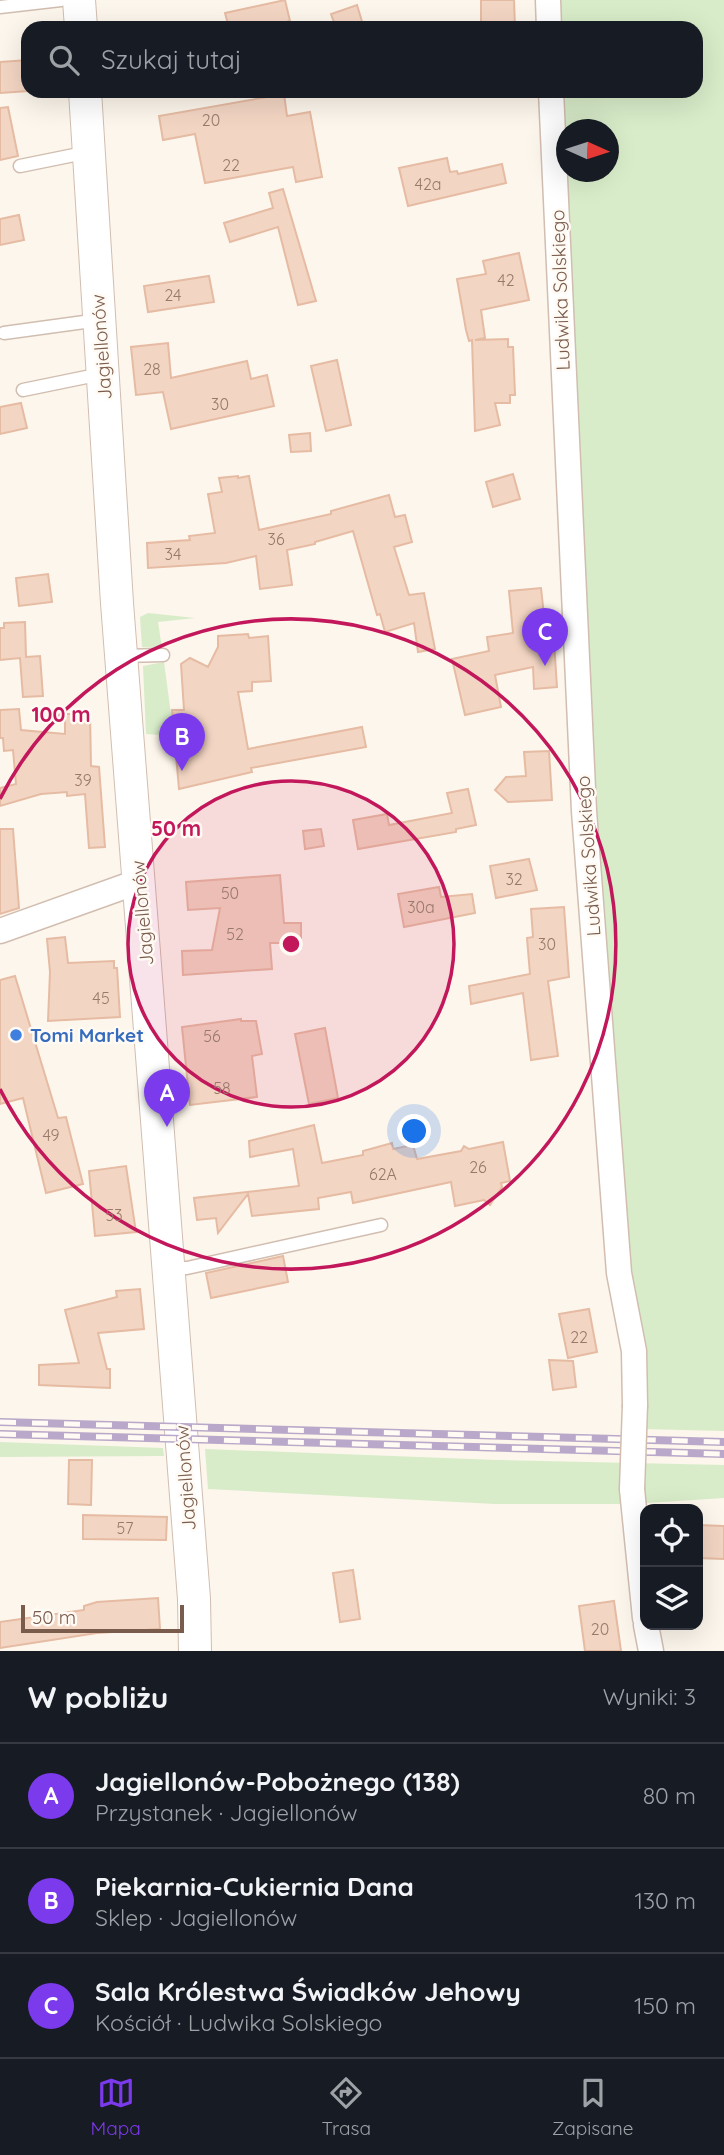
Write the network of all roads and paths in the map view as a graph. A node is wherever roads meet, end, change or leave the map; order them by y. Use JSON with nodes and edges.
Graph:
{"nodes":[{"id":1,"x":61,"y":0,"type":"edge"},
{"id":2,"x":79,"y":0,"type":"edge"},
{"id":3,"x":548,"y":0,"type":"edge"},
{"id":4,"x":0,"y":7,"type":"edge"},
{"id":5,"x":80,"y":21,"type":"edge"},
{"id":6,"x":549,"y":21,"type":"edge"},
{"id":7,"x":85,"y":98,"type":"edge"},
{"id":8,"x":551,"y":98,"type":"edge"},
{"id":9,"x":89,"y":152,"type":"junction"},
{"id":10,"x":20,"y":166,"type":"dead end"},
{"id":11,"x":100,"y":320,"type":"junction"},
{"id":12,"x":4,"y":333,"type":"dead end"},
{"id":13,"x":103,"y":374,"type":"junction"},
{"id":14,"x":23,"y":390,"type":"dead end"},
{"id":15,"x":163,"y":655,"type":"dead end"},
{"id":16,"x":121,"y":656,"type":"junction"},
{"id":17,"x":140,"y":881,"type":"junction"},
{"id":18,"x":0,"y":930,"type":"edge"},
{"id":19,"x":381,"y":1225,"type":"dead end"},
{"id":20,"x":169,"y":1268,"type":"junction"},
{"id":21,"x":640,"y":1568,"type":"edge"},
{"id":22,"x":647,"y":1630,"type":"edge"},
{"id":23,"x":195,"y":1651,"type":"edge"},
{"id":24,"x":650,"y":1651,"type":"edge"}],
"edges":[{"from":1,"to":4,"type":"lane"},
{"from":2,"to":5,"type":"street"},
{"from":3,"to":6,"type":"street"},
{"from":7,"to":9,"type":"street","name":"Jagiellonów"},
{"from":8,"to":21,"type":"street","name":"Ludwika Solskiego","bridge":true},
{"from":9,"to":10,"type":"lane"},
{"from":9,"to":11,"type":"street","name":"Jagiellonów"},
{"from":11,"to":12,"type":"lane"},
{"from":11,"to":13,"type":"street","name":"Jagiellonów"},
{"from":13,"to":14,"type":"lane"},
{"from":13,"to":16,"type":"street","name":"Jagiellonów"},
{"from":15,"to":16,"type":"lane"},
{"from":16,"to":17,"type":"street","name":"Jagiellonów"},
{"from":17,"to":18,"type":"street"},
{"from":17,"to":20,"type":"street","name":"Jagiellonów"},
{"from":19,"to":20,"type":"lane"},
{"from":20,"to":23,"type":"street","name":"Jagiellonów"},
{"from":22,"to":24,"type":"street"}]}
